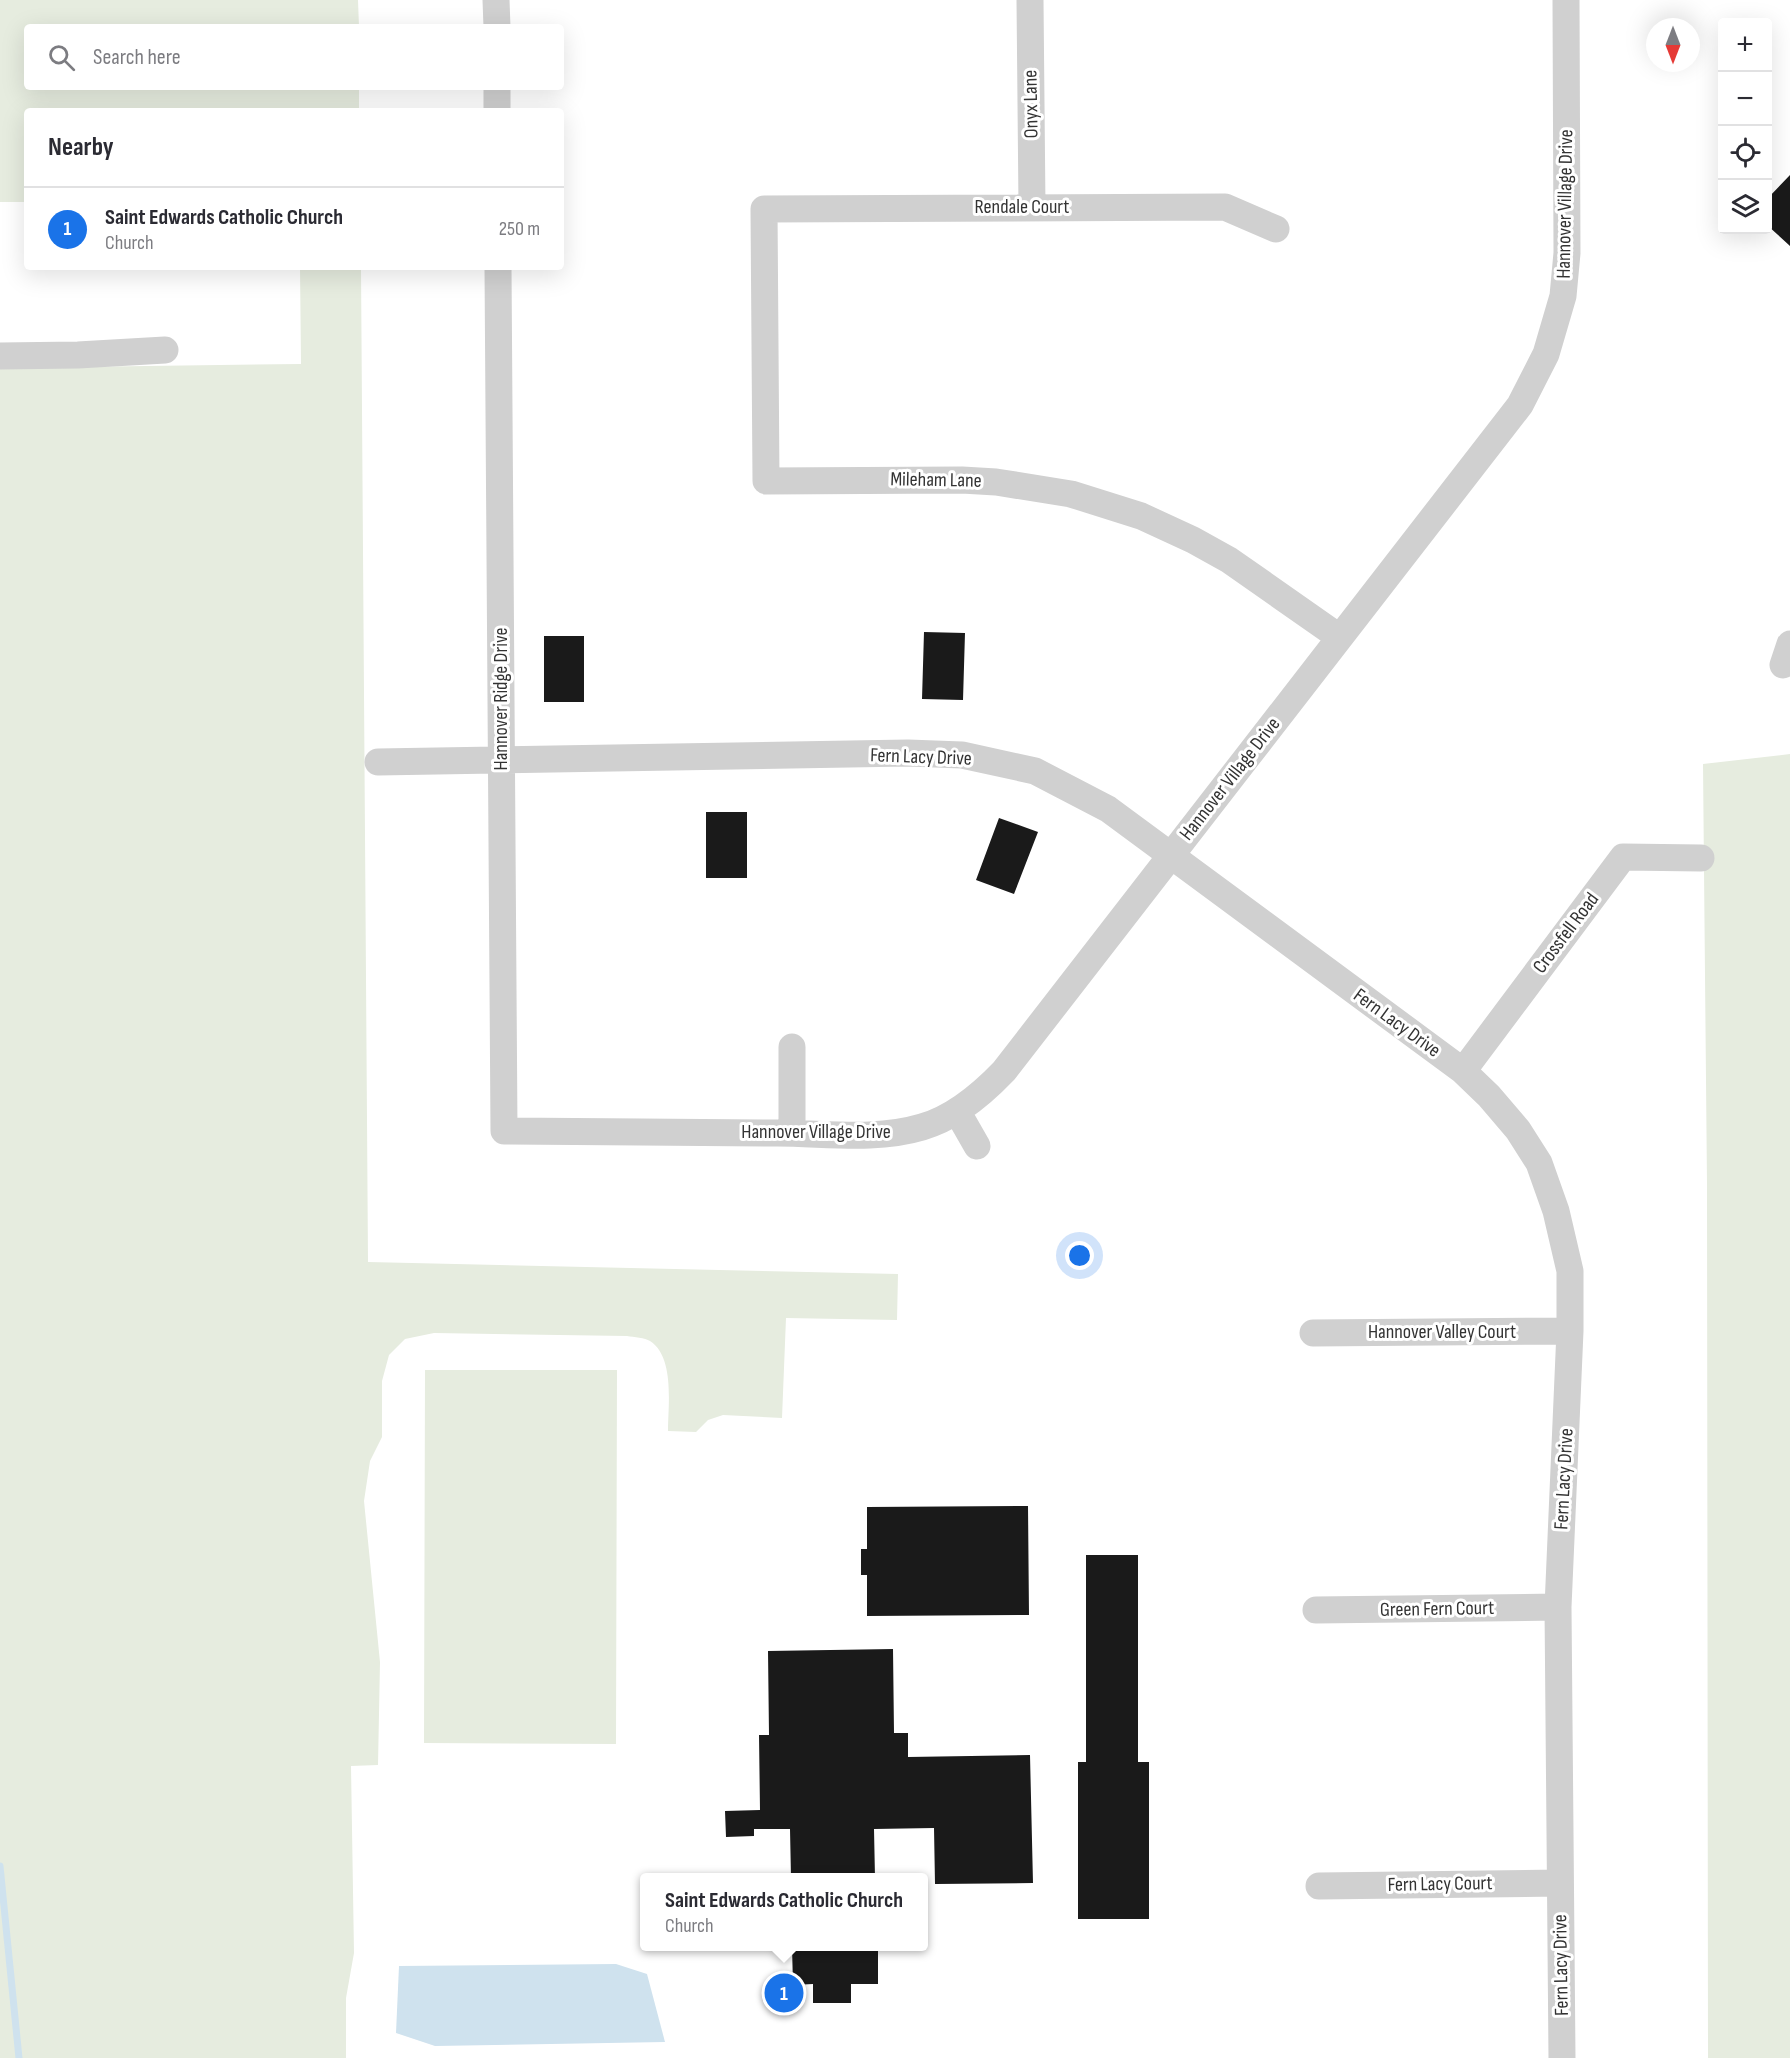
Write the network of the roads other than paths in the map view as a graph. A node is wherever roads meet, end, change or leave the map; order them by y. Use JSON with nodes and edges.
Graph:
{"nodes":[{"id":1,"x":496,"y":0,"type":"edge"},
{"id":2,"x":1030,"y":0,"type":"edge"},
{"id":3,"x":1566,"y":0,"type":"edge"},
{"id":4,"x":496,"y":24,"type":"edge"},
{"id":5,"x":497,"y":90,"type":"edge"},
{"id":6,"x":497,"y":108,"type":"edge"},
{"id":7,"x":1032,"y":207,"type":"junction"},
{"id":8,"x":764,"y":209,"type":"joint"},
{"id":9,"x":1276,"y":229,"type":"dead end"},
{"id":10,"x":498,"y":270,"type":"edge"},
{"id":11,"x":165,"y":350,"type":"dead end"},
{"id":12,"x":0,"y":356,"type":"edge"},
{"id":13,"x":1339,"y":637,"type":"junction"},
{"id":14,"x":502,"y":760,"type":"junction"},
{"id":15,"x":378,"y":762,"type":"dead end"},
{"id":16,"x":1170,"y":857,"type":"junction"},
{"id":17,"x":1701,"y":858,"type":"dead end"},
{"id":18,"x":792,"y":1047,"type":"dead end"},
{"id":19,"x":1462,"y":1071,"type":"junction"},
{"id":20,"x":957,"y":1111,"type":"junction"},
{"id":21,"x":504,"y":1131,"type":"joint"},
{"id":22,"x":792,"y":1133,"type":"junction"},
{"id":23,"x":977,"y":1146,"type":"dead end"},
{"id":24,"x":1570,"y":1331,"type":"junction"},
{"id":25,"x":1313,"y":1334,"type":"dead end"},
{"id":26,"x":1558,"y":1607,"type":"junction"},
{"id":27,"x":1316,"y":1610,"type":"dead end"},
{"id":28,"x":1560,"y":1883,"type":"junction"},
{"id":29,"x":1319,"y":1886,"type":"dead end"},
{"id":30,"x":1562,"y":2058,"type":"edge"}],
"edges":[{"from":1,"to":4,"type":"street"},
{"from":2,"to":7,"type":"street","name":"Onyx Lane"},
{"from":3,"to":13,"type":"street","name":"Hannover Village Drive"},
{"from":5,"to":6,"type":"street"},
{"from":7,"to":8,"type":"street","name":"Rendale Court"},
{"from":7,"to":9,"type":"street","name":"Rendale Court"},
{"from":8,"to":13,"type":"street","name":"Mileham Lane"},
{"from":10,"to":14,"type":"street","name":"Hannover Ridge Drive"},
{"from":11,"to":12,"type":"street"},
{"from":13,"to":16,"type":"street","name":"Hannover Village Drive"},
{"from":14,"to":15,"type":"street","name":"Fern Lacy Drive"},
{"from":14,"to":16,"type":"street","name":"Fern Lacy Drive"},
{"from":14,"to":21,"type":"street","name":"Hannover Ridge Drive"},
{"from":16,"to":19,"type":"street","name":"Fern Lacy Drive"},
{"from":16,"to":20,"type":"street","name":"Hannover Village Drive"},
{"from":17,"to":19,"type":"street","name":"Crossfell Road"},
{"from":18,"to":22,"type":"street"},
{"from":19,"to":24,"type":"street","name":"Fern Lacy Drive"},
{"from":20,"to":22,"type":"street","name":"Hannover Village Drive"},
{"from":20,"to":23,"type":"street"},
{"from":21,"to":22,"type":"street","name":"Hannover Village Drive"},
{"from":24,"to":25,"type":"street","name":"Hannover Valley Court"},
{"from":24,"to":26,"type":"street","name":"Fern Lacy Drive"},
{"from":26,"to":27,"type":"street","name":"Green Fern Court"},
{"from":26,"to":28,"type":"street","name":"Fern Lacy Drive"},
{"from":28,"to":29,"type":"street","name":"Fern Lacy Court"},
{"from":28,"to":30,"type":"street","name":"Fern Lacy Drive"}]}
